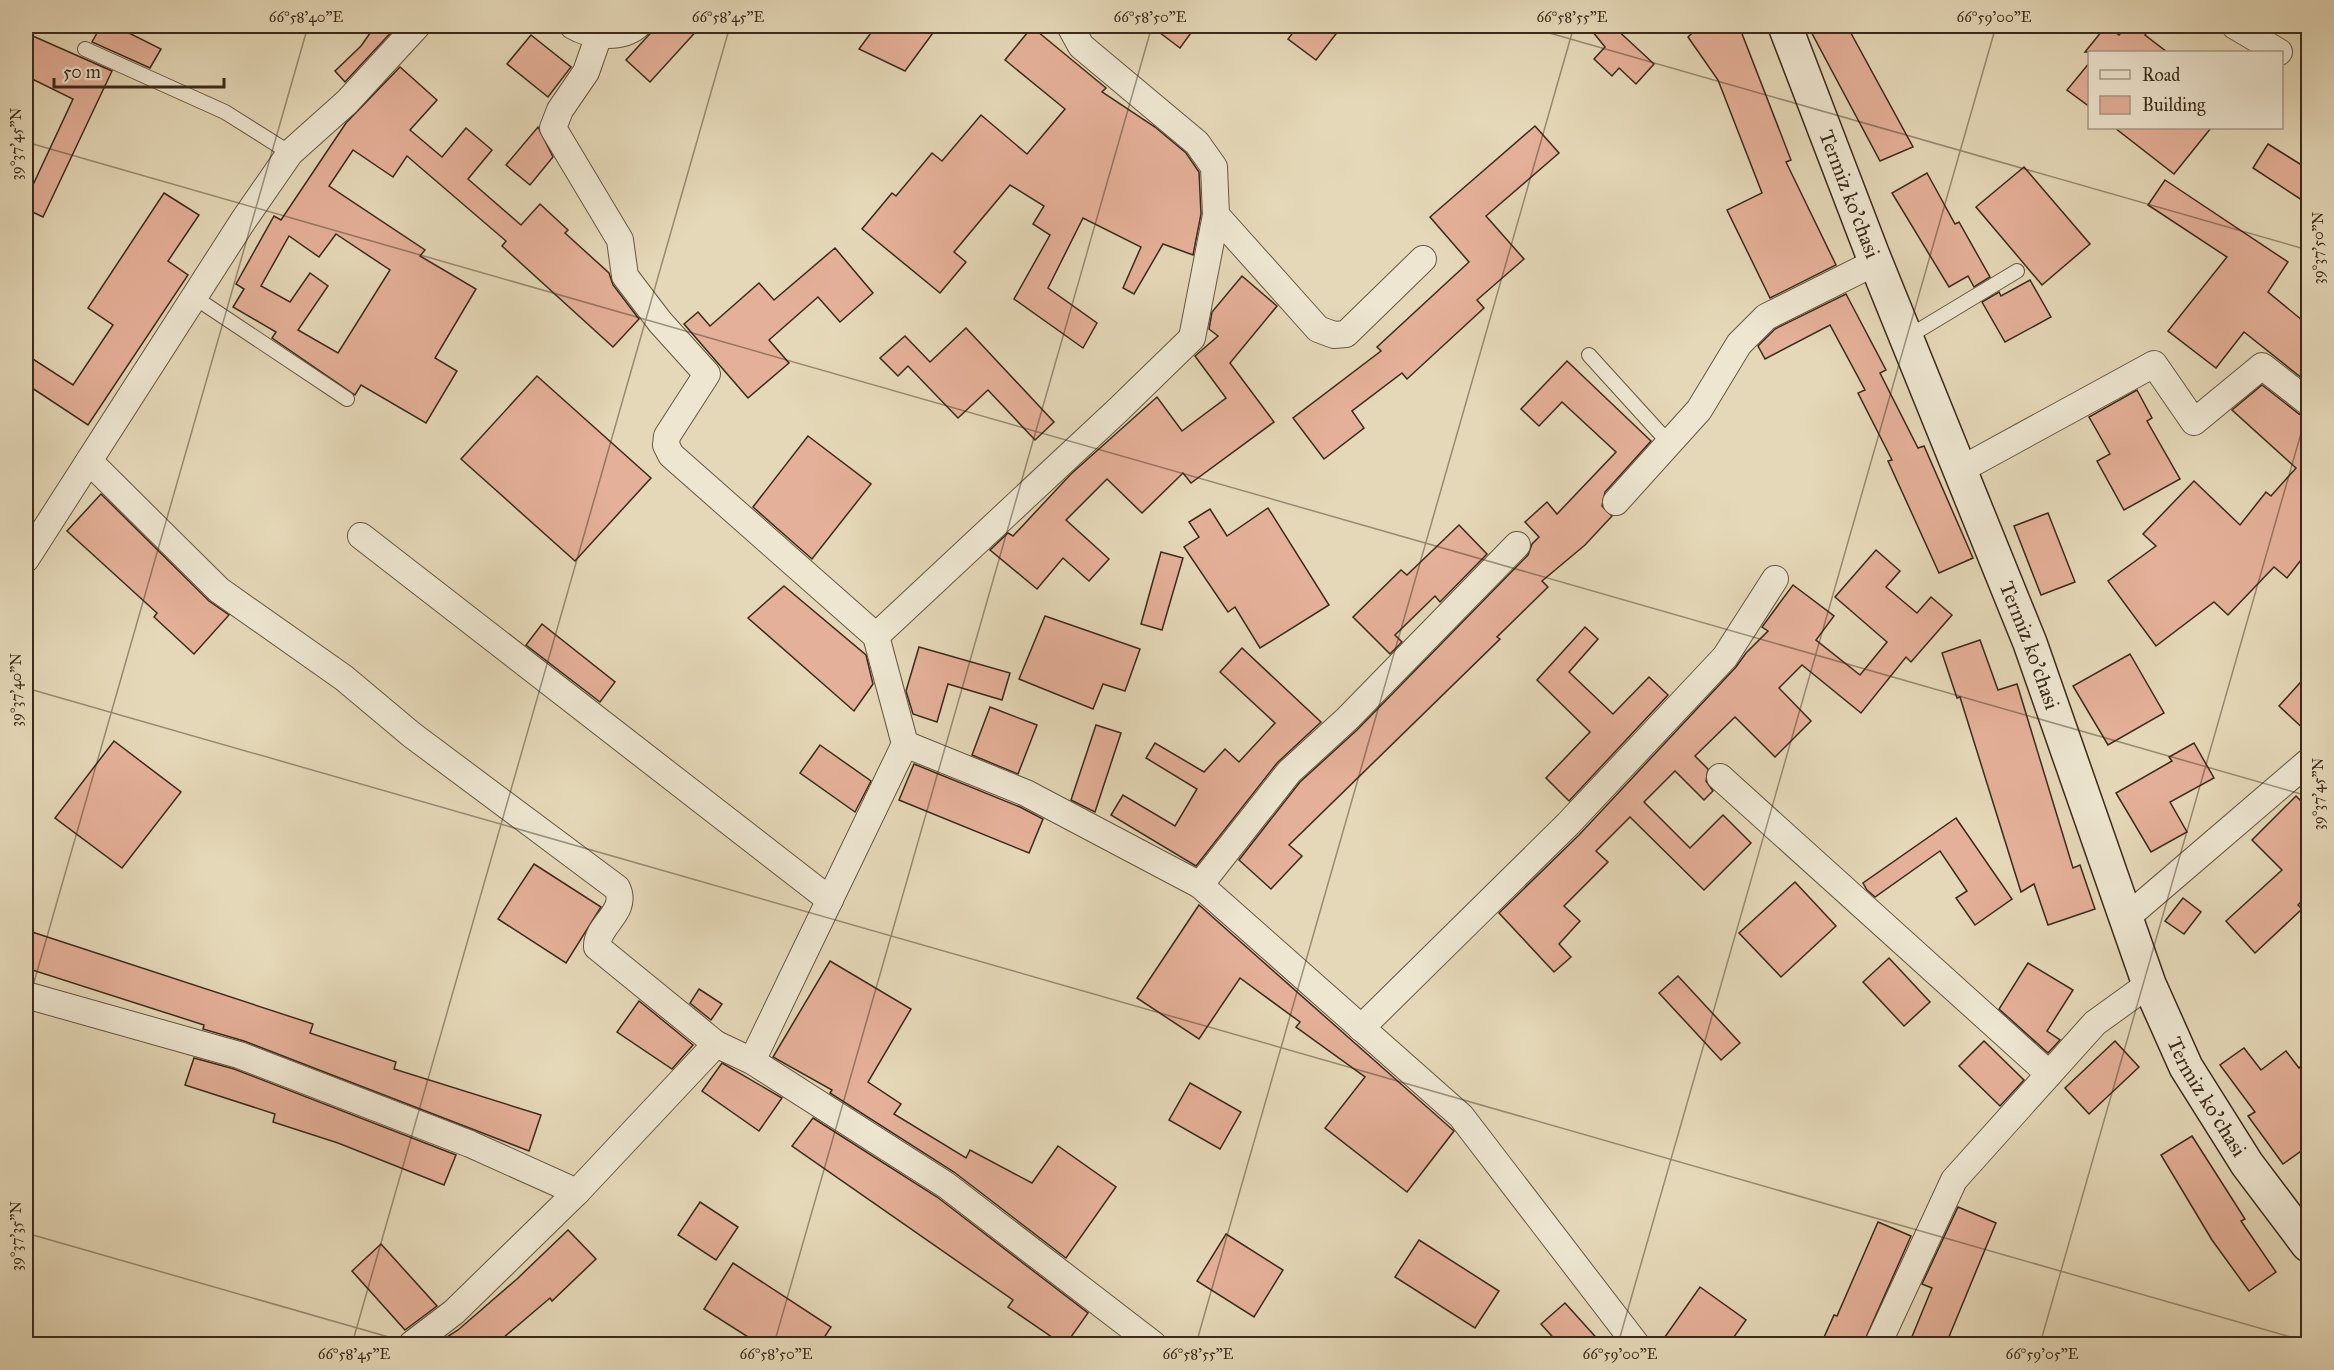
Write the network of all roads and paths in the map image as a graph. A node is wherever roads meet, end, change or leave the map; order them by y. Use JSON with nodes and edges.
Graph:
{"nodes":[{"id":1,"x":417,"y":26,"type":"edge"},
{"id":2,"x":573,"y":26,"type":"edge"},
{"id":3,"x":637,"y":26,"type":"edge"},
{"id":4,"x":1070,"y":26,"type":"edge"},
{"id":5,"x":1785,"y":26,"type":"edge"},
{"id":6,"x":2235,"y":26,"type":"edge"},
{"id":7,"x":599,"y":35,"type":"junction"},
{"id":8,"x":85,"y":49,"type":"dead end"},
{"id":9,"x":2276,"y":51,"type":"edge"},
{"id":10,"x":290,"y":153,"type":"junction"},
{"id":11,"x":1216,"y":215,"type":"junction"},
{"id":12,"x":1423,"y":259,"type":"dead end"},
{"id":13,"x":1876,"y":262,"type":"junction"},
{"id":14,"x":2017,"y":271,"type":"dead end"},
{"id":15,"x":194,"y":297,"type":"junction"},
{"id":16,"x":1906,"y":338,"type":"junction"},
{"id":17,"x":1589,"y":356,"type":"dead end"},
{"id":18,"x":347,"y":399,"type":"dead end"},
{"id":19,"x":2308,"y":402,"type":"edge"},
{"id":20,"x":1669,"y":443,"type":"junction"},
{"id":21,"x":89,"y":461,"type":"junction"},
{"id":22,"x":1960,"y":470,"type":"junction"},
{"id":23,"x":1616,"y":502,"type":"dead end"},
{"id":24,"x":361,"y":536,"type":"dead end"},
{"id":25,"x":1517,"y":545,"type":"dead end"},
{"id":26,"x":26,"y":559,"type":"edge"},
{"id":27,"x":1775,"y":579,"type":"dead end"},
{"id":28,"x":876,"y":636,"type":"junction"},
{"id":29,"x":905,"y":744,"type":"junction"},
{"id":30,"x":2308,"y":762,"type":"edge"},
{"id":31,"x":1720,"y":777,"type":"dead end"},
{"id":32,"x":1200,"y":885,"type":"junction"},
{"id":33,"x":830,"y":900,"type":"junction"},
{"id":34,"x":2126,"y":918,"type":"junction"},
{"id":35,"x":2149,"y":984,"type":"junction"},
{"id":36,"x":26,"y":994,"type":"edge"},
{"id":37,"x":1361,"y":1028,"type":"junction"},
{"id":38,"x":716,"y":1044,"type":"junction"},
{"id":39,"x":752,"y":1060,"type":"junction"},
{"id":40,"x":2049,"y":1074,"type":"junction"},
{"id":41,"x":577,"y":1192,"type":"junction"},
{"id":42,"x":2308,"y":1245,"type":"edge"},
{"id":43,"x":412,"y":1344,"type":"edge"},
{"id":44,"x":1153,"y":1344,"type":"edge"},
{"id":45,"x":1636,"y":1344,"type":"edge"},
{"id":46,"x":1878,"y":1344,"type":"edge"}],
"edges":[{"from":1,"to":10,"type":"street"},
{"from":2,"to":7,"type":"street"},
{"from":3,"to":7,"type":"street"},
{"from":4,"to":11,"type":"street"},
{"from":5,"to":13,"type":"main road","name":"Termiz ko'chasi"},
{"from":6,"to":9,"type":"street"},
{"from":7,"to":28,"type":"street"},
{"from":8,"to":10,"type":"lane"},
{"from":10,"to":15,"type":"street"},
{"from":11,"to":12,"type":"street"},
{"from":11,"to":28,"type":"street"},
{"from":13,"to":16,"type":"main road","name":"Termiz ko'chasi"},
{"from":13,"to":20,"type":"street"},
{"from":14,"to":16,"type":"lane"},
{"from":15,"to":18,"type":"lane"},
{"from":15,"to":21,"type":"street"},
{"from":16,"to":22,"type":"main road","name":"Termiz ko'chasi"},
{"from":17,"to":20,"type":"lane"},
{"from":19,"to":22,"type":"street"},
{"from":20,"to":23,"type":"street"},
{"from":21,"to":26,"type":"street"},
{"from":21,"to":38,"type":"street"},
{"from":22,"to":34,"type":"main road","name":"Termiz ko'chasi"},
{"from":24,"to":33,"type":"street"},
{"from":25,"to":32,"type":"street"},
{"from":27,"to":37,"type":"street"},
{"from":28,"to":29,"type":"street"},
{"from":29,"to":32,"type":"street"},
{"from":29,"to":33,"type":"street"},
{"from":30,"to":34,"type":"street"},
{"from":31,"to":40,"type":"street"},
{"from":32,"to":37,"type":"street"},
{"from":33,"to":39,"type":"street"},
{"from":34,"to":35,"type":"main road","name":"Termiz ko'chasi"},
{"from":35,"to":40,"type":"street"},
{"from":35,"to":42,"type":"main road","name":"Termiz ko'chasi"},
{"from":36,"to":41,"type":"street"},
{"from":37,"to":45,"type":"street"},
{"from":38,"to":39,"type":"street"},
{"from":38,"to":41,"type":"street"},
{"from":39,"to":44,"type":"street"},
{"from":40,"to":46,"type":"street"},
{"from":41,"to":43,"type":"street"}]}
